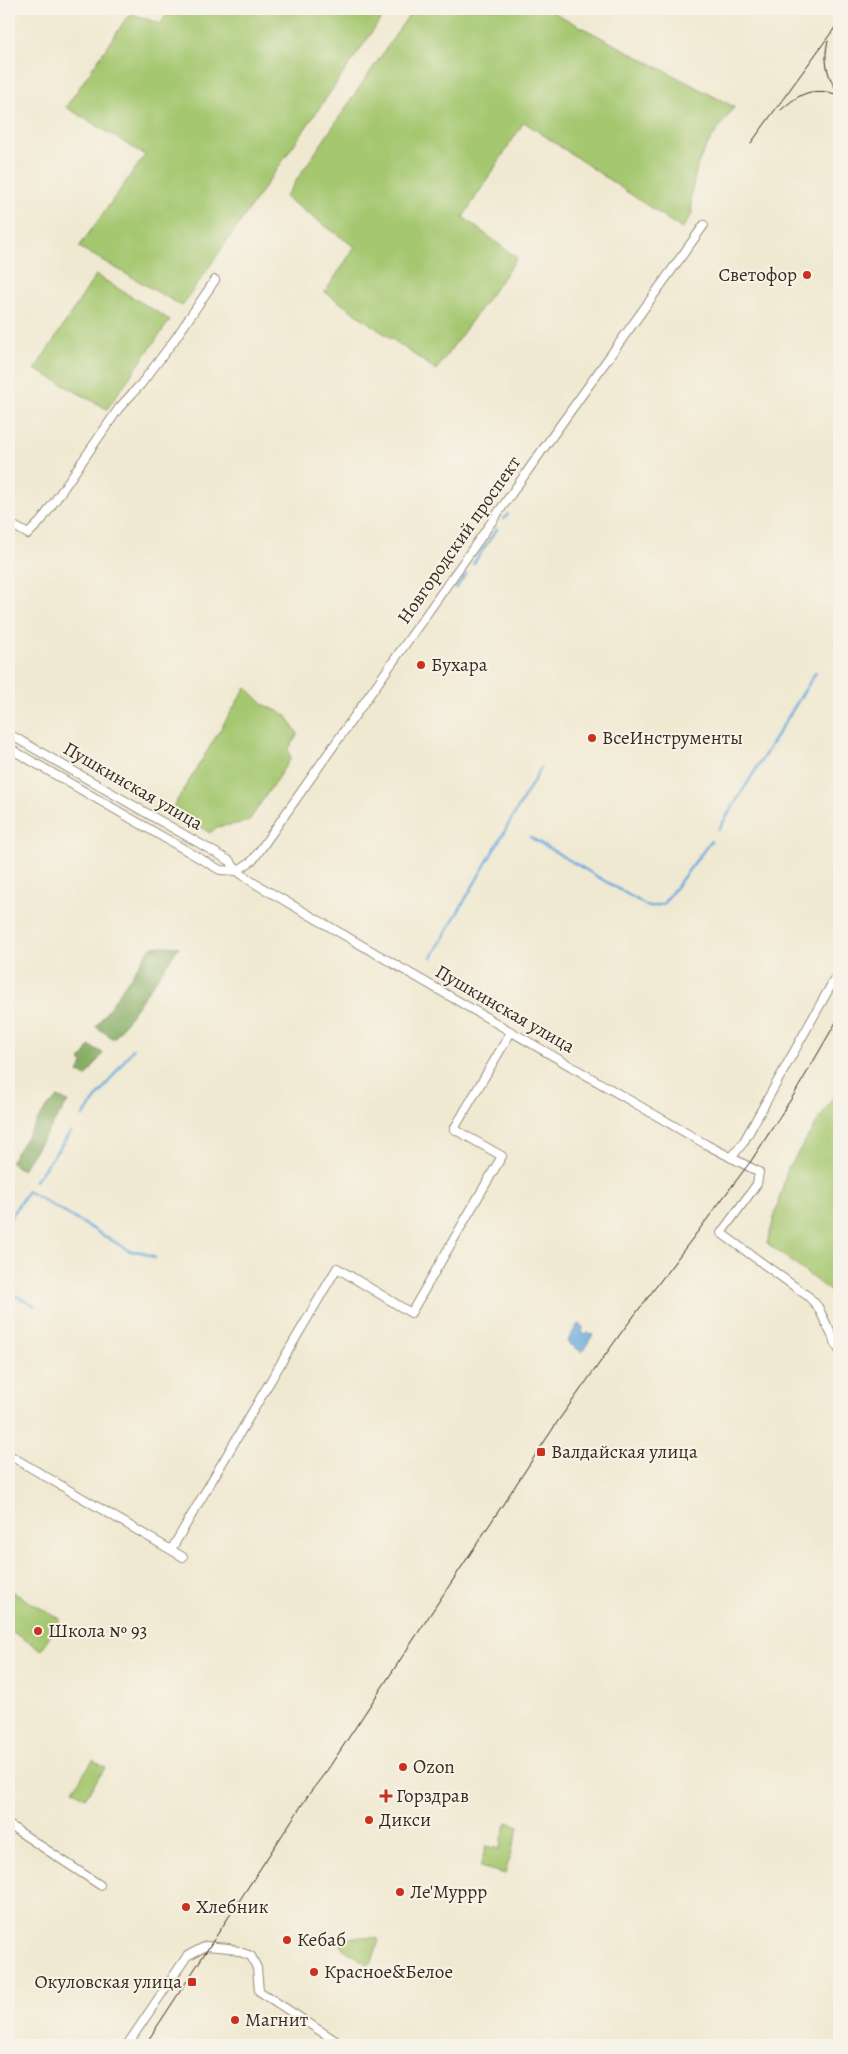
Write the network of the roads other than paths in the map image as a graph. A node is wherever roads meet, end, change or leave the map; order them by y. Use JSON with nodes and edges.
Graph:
{"nodes":[{"id":1,"x":704,"y":225,"type":"dead end"},
{"id":2,"x":215,"y":280,"type":"dead end"},
{"id":3,"x":9,"y":523,"type":"edge"},
{"id":4,"x":9,"y":734,"type":"edge"},
{"id":5,"x":9,"y":748,"type":"edge"},
{"id":6,"x":237,"y":871,"type":"junction"},
{"id":7,"x":839,"y":971,"type":"edge"},
{"id":8,"x":512,"y":1032,"type":"junction"},
{"id":9,"x":731,"y":1158,"type":"junction"},
{"id":10,"x":839,"y":1350,"type":"edge"},
{"id":11,"x":9,"y":1455,"type":"edge"},
{"id":12,"x":171,"y":1550,"type":"junction"},
{"id":13,"x":183,"y":1557,"type":"dead end"},
{"id":14,"x":9,"y":1825,"type":"edge"},
{"id":15,"x":100,"y":1885,"type":"dead end"},
{"id":16,"x":128,"y":2045,"type":"edge"},
{"id":17,"x":342,"y":2045,"type":"edge"}],
"edges":[{"from":1,"to":6,"type":"street","name":"Новгородский проспект"},
{"from":2,"to":3,"type":"street"},
{"from":4,"to":6,"type":"street","name":"Пушкинская улица"},
{"from":5,"to":6,"type":"street","name":"Пушкинская улица"},
{"from":6,"to":8,"type":"street","name":"Пушкинская улица"},
{"from":7,"to":9,"type":"street"},
{"from":8,"to":9,"type":"street","name":"Пушкинская улица"},
{"from":8,"to":12,"type":"street"},
{"from":9,"to":10,"type":"street","name":"Пушкинская улица"},
{"from":11,"to":12,"type":"street"},
{"from":12,"to":13,"type":"street"},
{"from":14,"to":15,"type":"street"},
{"from":16,"to":17,"type":"street"}]}
